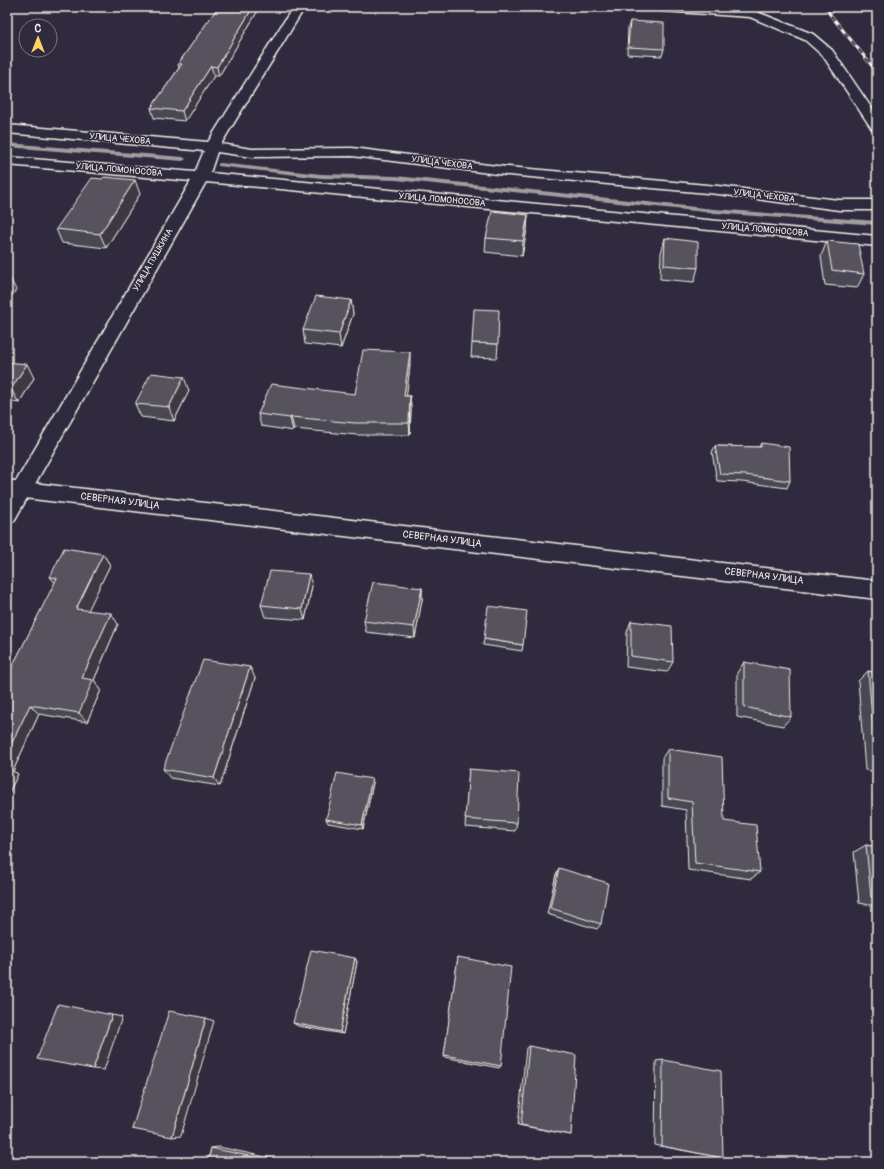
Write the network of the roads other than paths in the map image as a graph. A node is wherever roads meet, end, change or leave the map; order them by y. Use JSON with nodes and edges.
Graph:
{"nodes":[{"id":1,"x":300,"y":7,"type":"edge"},
{"id":2,"x":662,"y":7,"type":"edge"},
{"id":3,"x":877,"y":126,"type":"edge"},
{"id":4,"x":7,"y":129,"type":"edge"},
{"id":5,"x":212,"y":147,"type":"junction"},
{"id":6,"x":7,"y":161,"type":"edge"},
{"id":7,"x":201,"y":177,"type":"junction"},
{"id":8,"x":877,"y":205,"type":"edge"},
{"id":9,"x":877,"y":241,"type":"edge"},
{"id":10,"x":14,"y":489,"type":"edge"},
{"id":11,"x":7,"y":515,"type":"edge"},
{"id":12,"x":877,"y":590,"type":"edge"}],
"edges":[{"from":1,"to":5,"type":"street","name":"УЛИЦА ПУШКИНА"},
{"from":2,"to":3,"type":"street"},
{"from":4,"to":5,"type":"street","name":"УЛИЦА ЧЕХОВА"},
{"from":5,"to":7,"type":"street","name":"УЛИЦА ПУШКИНА"},
{"from":5,"to":8,"type":"street","name":"УЛИЦА ЧЕХОВА"},
{"from":6,"to":7,"type":"street","name":"УЛИЦА ЛОМОНОСОВА"},
{"from":7,"to":9,"type":"street","name":"УЛИЦА ЛОМОНОСОВА"},
{"from":7,"to":10,"type":"street","name":"УЛИЦА ПУШКИНА"},
{"from":10,"to":11,"type":"street","name":"УЛИЦА ПУШКИНА"},
{"from":10,"to":12,"type":"street","name":"СЕВЕРНАЯ УЛИЦА"}]}
